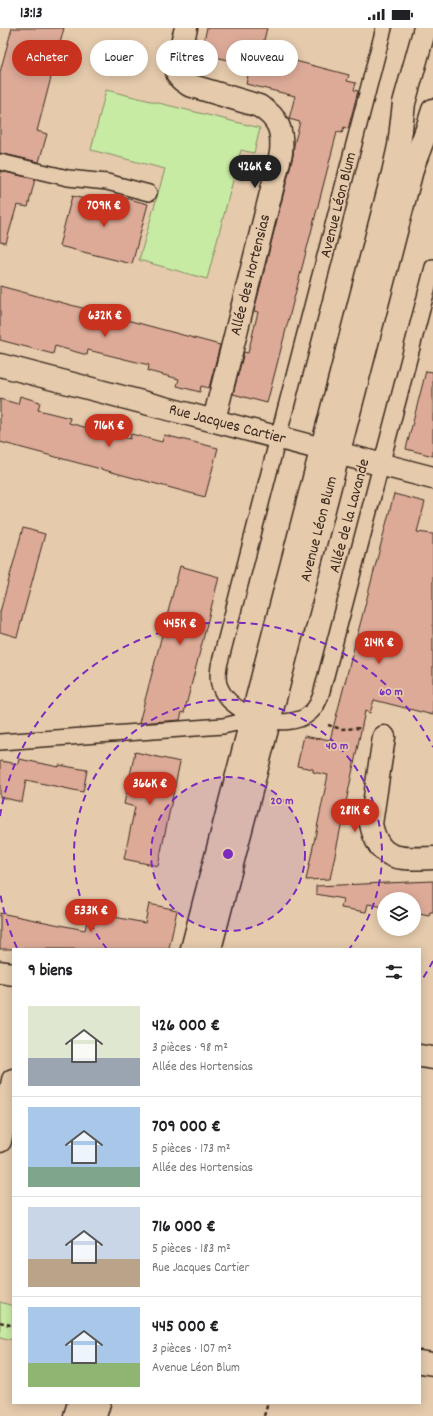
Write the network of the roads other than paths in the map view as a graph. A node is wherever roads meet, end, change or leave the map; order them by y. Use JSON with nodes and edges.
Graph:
{"nodes":[{"id":1,"x":186,"y":28,"type":"edge"},
{"id":2,"x":384,"y":28,"type":"edge"},
{"id":3,"x":425,"y":28,"type":"edge"},
{"id":4,"x":433,"y":110,"type":"edge"},
{"id":5,"x":0,"y":162,"type":"edge"},
{"id":6,"x":148,"y":193,"type":"dead end"},
{"id":7,"x":433,"y":267,"type":"edge"},
{"id":8,"x":0,"y":365,"type":"edge"},
{"id":9,"x":214,"y":420,"type":"junction"},
{"id":10,"x":279,"y":437,"type":"junction"},
{"id":11,"x":330,"y":451,"type":"junction"},
{"id":12,"x":382,"y":464,"type":"junction"},
{"id":13,"x":433,"y":478,"type":"edge"},
{"id":14,"x":260,"y":718,"type":"junction"},
{"id":15,"x":384,"y":737,"type":"road end"},
{"id":16,"x":0,"y":742,"type":"edge"},
{"id":17,"x":433,"y":858,"type":"edge"},
{"id":18,"x":192,"y":948,"type":"edge"},
{"id":19,"x":210,"y":948,"type":"edge"},
{"id":20,"x":0,"y":972,"type":"edge"},
{"id":21,"x":12,"y":974,"type":"edge"},
{"id":22,"x":421,"y":1056,"type":"edge"},
{"id":23,"x":433,"y":1058,"type":"edge"},
{"id":24,"x":12,"y":1085,"type":"edge"},
{"id":25,"x":0,"y":1141,"type":"edge"},
{"id":26,"x":421,"y":1362,"type":"edge"},
{"id":27,"x":433,"y":1364,"type":"edge"},
{"id":28,"x":79,"y":1404,"type":"edge"},
{"id":29,"x":99,"y":1404,"type":"edge"},
{"id":30,"x":75,"y":1416,"type":"edge"},
{"id":31,"x":95,"y":1416,"type":"edge"}],
"edges":[{"from":1,"to":9,"type":"main road","name":"Allée des Hortensias"},
{"from":2,"to":10,"type":"lane","name":"Avenue Léon Blum"},
{"from":3,"to":11,"type":"main road","name":"Avenue Léon Blum"},
{"from":4,"to":11,"type":"main road","name":"Avenue Léon Blum"},
{"from":5,"to":6,"type":"lane"},
{"from":7,"to":12,"type":"lane","name":"Allée de la Lavande"},
{"from":8,"to":9,"type":"main road","name":"Rue Jacques Cartier"},
{"from":9,"to":10,"type":"main road","name":"Rue Jacques Cartier"},
{"from":10,"to":11,"type":"main road","name":"Rue Jacques Cartier"},
{"from":10,"to":14,"type":"lane","name":"Avenue Léon Blum"},
{"from":11,"to":12,"type":"main road","name":"Rue Jacques Cartier"},
{"from":11,"to":14,"type":"main road","name":"Avenue Léon Blum"},
{"from":12,"to":13,"type":"main road","name":"Rue Jacques Cartier"},
{"from":12,"to":14,"type":"lane","name":"Allée de la Lavande"},
{"from":14,"to":16,"type":"lane"},
{"from":14,"to":18,"type":"main road","name":"Avenue Léon Blum"},
{"from":14,"to":19,"type":"main road","name":"Avenue Léon Blum"},
{"from":15,"to":17,"type":"main road"},
{"from":20,"to":21,"type":"main road"},
{"from":22,"to":23,"type":"main road"},
{"from":24,"to":25,"type":"main road"},
{"from":26,"to":27,"type":"main road"},
{"from":28,"to":30,"type":"main road"},
{"from":29,"to":31,"type":"main road"}]}
